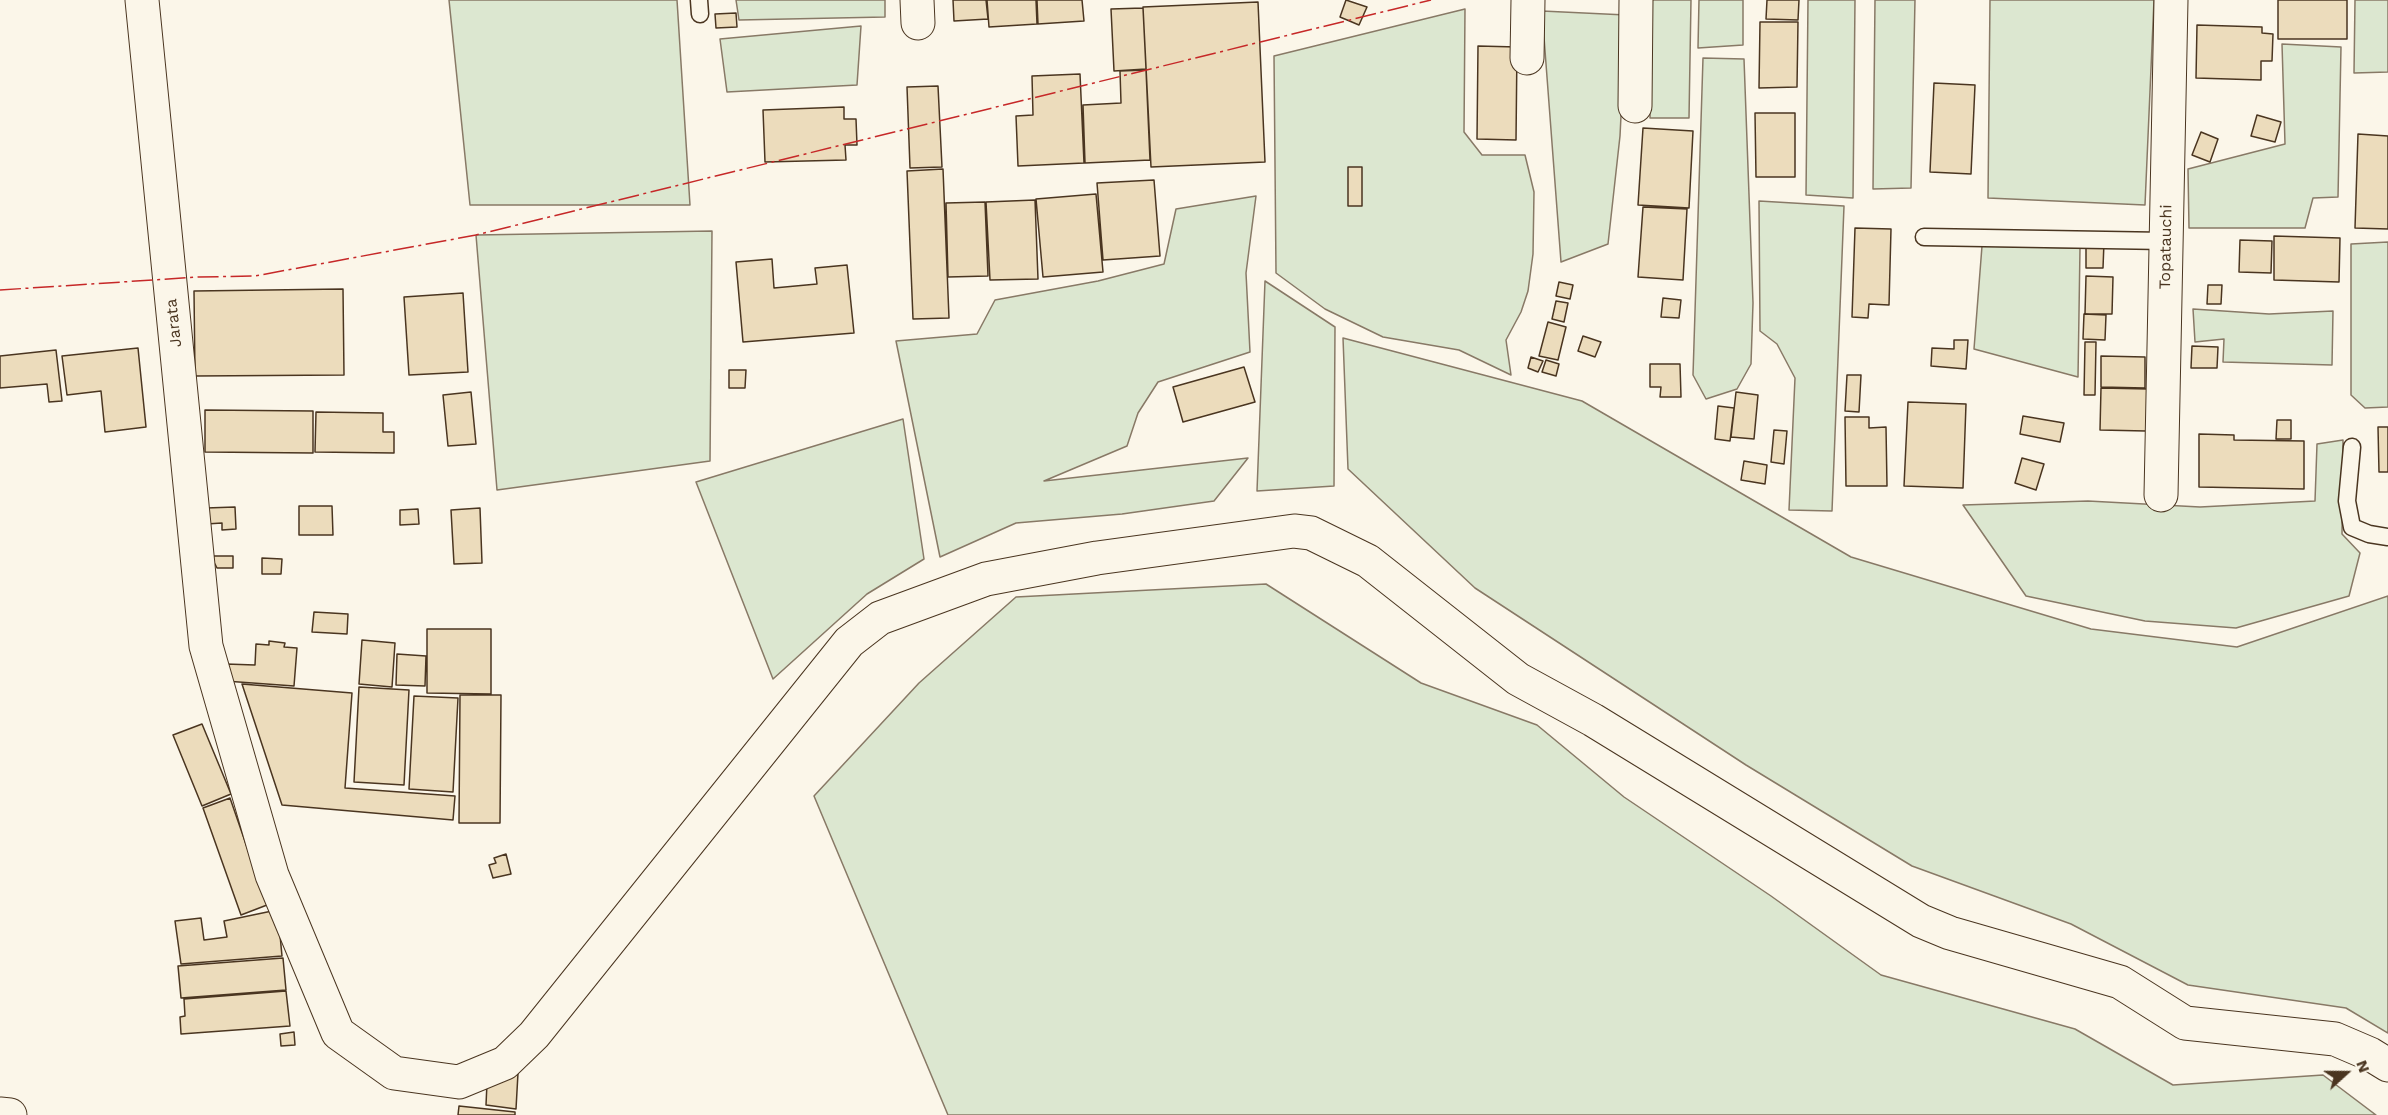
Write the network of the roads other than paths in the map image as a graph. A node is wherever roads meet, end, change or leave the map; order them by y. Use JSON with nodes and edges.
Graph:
{"nodes":[{"id":1,"x":141,"y":0,"type":"edge"},
{"id":2,"x":1528,"y":0,"type":"edge"},
{"id":3,"x":1636,"y":0,"type":"edge"},
{"id":4,"x":2171,"y":0,"type":"edge"},
{"id":5,"x":1527,"y":58,"type":"dead end"},
{"id":6,"x":1635,"y":106,"type":"dead end"},
{"id":7,"x":1924,"y":237,"type":"dead end"},
{"id":8,"x":2166,"y":241,"type":"junction"},
{"id":9,"x":2352,"y":447,"type":"dead end"},
{"id":10,"x":2161,"y":495,"type":"dead end"},
{"id":11,"x":2388,"y":537,"type":"edge"},
{"id":12,"x":2388,"y":1065,"type":"edge"},
{"id":13,"x":0,"y":1114,"type":"edge"},
{"id":14,"x":10,"y":1115,"type":"edge"}],
"edges":[{"from":1,"to":12,"type":"street","name":"Jarata"},
{"from":2,"to":5,"type":"street"},
{"from":3,"to":6,"type":"street"},
{"from":4,"to":8,"type":"street","name":"Topatauchi"},
{"from":7,"to":8,"type":"lane"},
{"from":8,"to":10,"type":"street","name":"Topatauchi"},
{"from":9,"to":11,"type":"lane"},
{"from":13,"to":14,"type":"street"}]}
